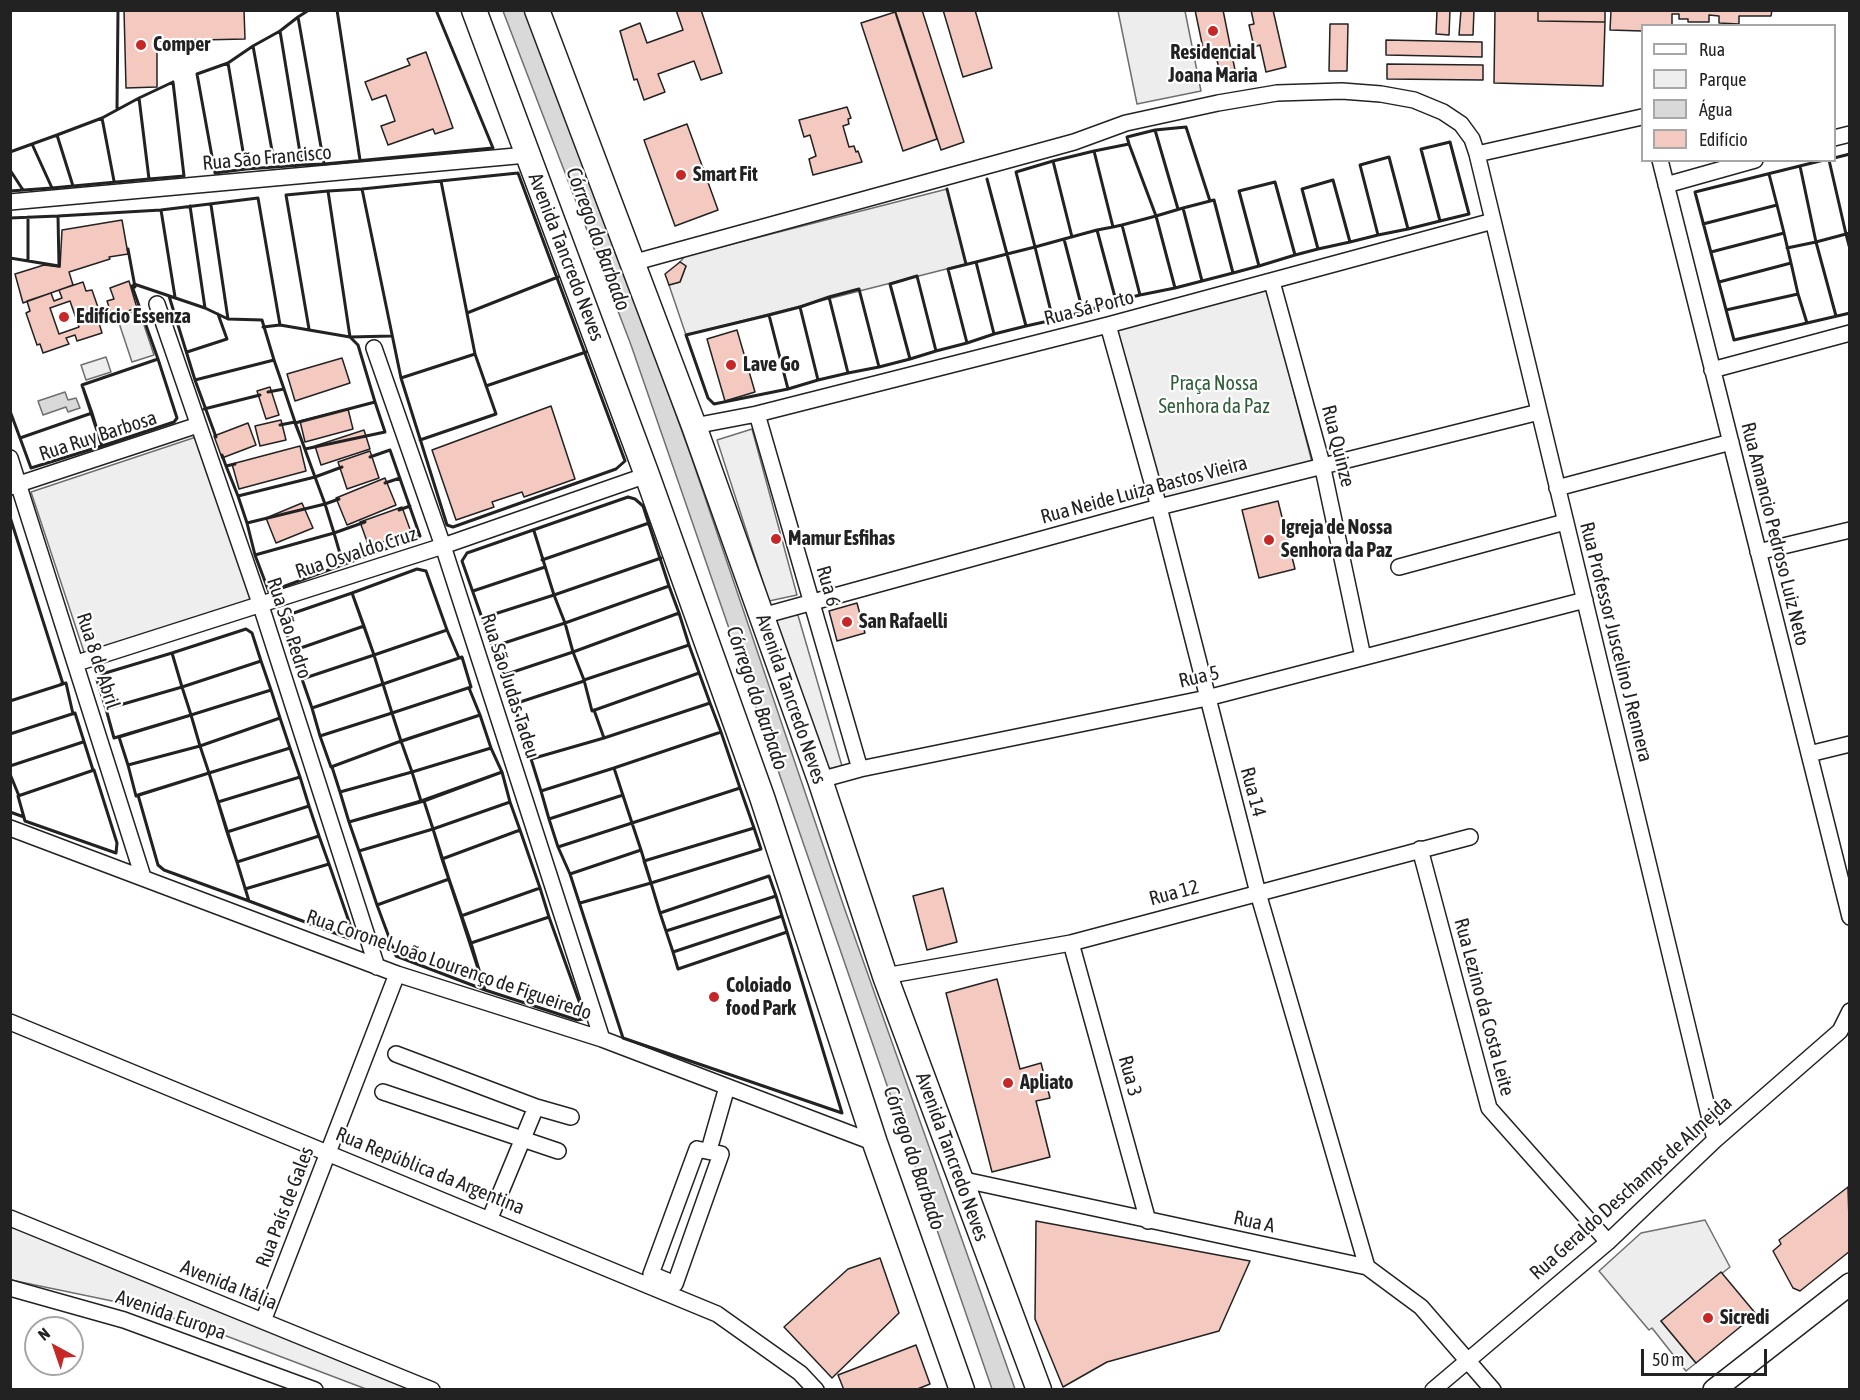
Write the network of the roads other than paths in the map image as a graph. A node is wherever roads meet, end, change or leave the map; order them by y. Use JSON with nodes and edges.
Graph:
{"nodes":[{"id":1,"x":474,"y":10,"type":"edge"},
{"id":2,"x":537,"y":10,"type":"edge"},
{"id":3,"x":1641,"y":117,"type":"edge"},
{"id":4,"x":1477,"y":154,"type":"junction"},
{"id":5,"x":527,"y":155,"type":"junction"},
{"id":6,"x":1660,"y":162,"type":"edge"},
{"id":7,"x":1748,"y":162,"type":"edge"},
{"id":8,"x":1666,"y":185,"type":"junction"},
{"id":9,"x":10,"y":202,"type":"edge"},
{"id":10,"x":1493,"y":221,"type":"junction"},
{"id":11,"x":632,"y":263,"type":"junction"},
{"id":12,"x":1272,"y":282,"type":"junction"},
{"id":13,"x":158,"y":304,"type":"dead end"},
{"id":14,"x":1108,"y":325,"type":"junction"},
{"id":15,"x":1850,"y":333,"type":"edge"},
{"id":16,"x":374,"y":348,"type":"dead end"},
{"id":17,"x":1713,"y":370,"type":"junction"},
{"id":18,"x":1539,"y":412,"type":"junction"},
{"id":19,"x":758,"y":414,"type":"junction"},
{"id":20,"x":198,"y":425,"type":"junction"},
{"id":21,"x":694,"y":426,"type":"junction"},
{"id":22,"x":1731,"y":442,"type":"junction"},
{"id":23,"x":10,"y":458,"type":"edge"},
{"id":24,"x":1322,"y":465,"type":"junction"},
{"id":25,"x":647,"y":475,"type":"junction"},
{"id":26,"x":15,"y":485,"type":"edge"},
{"id":27,"x":1557,"y":488,"type":"junction"},
{"id":28,"x":1159,"y":507,"type":"junction"},
{"id":29,"x":1565,"y":522,"type":"junction"},
{"id":30,"x":1850,"y":530,"type":"edge"},
{"id":31,"x":443,"y":546,"type":"junction"},
{"id":32,"x":1758,"y":552,"type":"junction"},
{"id":33,"x":1399,"y":567,"type":"dead end"},
{"id":34,"x":1584,"y":600,"type":"junction"},
{"id":35,"x":811,"y":603,"type":"junction"},
{"id":36,"x":261,"y":606,"type":"junction"},
{"id":37,"x":762,"y":616,"type":"junction"},
{"id":38,"x":1363,"y":657,"type":"junction"},
{"id":39,"x":76,"y":663,"type":"junction"},
{"id":40,"x":1207,"y":698,"type":"junction"},
{"id":41,"x":1850,"y":744,"type":"edge"},
{"id":42,"x":1809,"y":754,"type":"junction"},
{"id":43,"x":860,"y":769,"type":"junction"},
{"id":44,"x":820,"y":780,"type":"junction"},
{"id":45,"x":12,"y":832,"type":"edge"},
{"id":46,"x":1470,"y":837,"type":"dead end"},
{"id":47,"x":1420,"y":849,"type":"junction"},
{"id":48,"x":143,"y":877,"type":"junction"},
{"id":49,"x":1258,"y":892,"type":"junction"},
{"id":50,"x":1850,"y":917,"type":"edge"},
{"id":51,"x":1071,"y":943,"type":"junction"},
{"id":52,"x":377,"y":967,"type":"junction"},
{"id":53,"x":397,"y":974,"type":"junction"},
{"id":54,"x":885,"y":976,"type":"junction"},
{"id":55,"x":1850,"y":1011,"type":"edge"},
{"id":56,"x":10,"y":1022,"type":"edge"},
{"id":57,"x":602,"y":1039,"type":"junction"},
{"id":58,"x":396,"y":1054,"type":"dead end"},
{"id":59,"x":727,"y":1087,"type":"junction"},
{"id":60,"x":383,"y":1092,"type":"dead end"},
{"id":61,"x":536,"y":1107,"type":"junction"},
{"id":62,"x":571,"y":1117,"type":"dead end"},
{"id":63,"x":523,"y":1139,"type":"junction"},
{"id":64,"x":1715,"y":1140,"type":"junction"},
{"id":65,"x":875,"y":1143,"type":"junction"},
{"id":66,"x":709,"y":1150,"type":"junction"},
{"id":67,"x":558,"y":1151,"type":"dead end"},
{"id":68,"x":328,"y":1153,"type":"junction"},
{"id":69,"x":960,"y":1179,"type":"junction"},
{"id":70,"x":10,"y":1218,"type":"edge"},
{"id":71,"x":490,"y":1218,"type":"junction"},
{"id":72,"x":1148,"y":1221,"type":"junction"},
{"id":73,"x":1608,"y":1242,"type":"junction"},
{"id":74,"x":1367,"y":1267,"type":"junction"},
{"id":75,"x":1850,"y":1284,"type":"edge"},
{"id":76,"x":10,"y":1288,"type":"edge"},
{"id":77,"x":263,"y":1321,"type":"junction"},
{"id":78,"x":1468,"y":1360,"type":"junction"},
{"id":79,"x":315,"y":1389,"type":"edge"},
{"id":80,"x":432,"y":1389,"type":"edge"},
{"id":81,"x":816,"y":1389,"type":"edge"},
{"id":82,"x":963,"y":1389,"type":"edge"},
{"id":83,"x":1039,"y":1389,"type":"edge"},
{"id":84,"x":1433,"y":1389,"type":"edge"},
{"id":85,"x":1492,"y":1389,"type":"edge"},
{"id":86,"x":1714,"y":1389,"type":"edge"}],
"edges":[{"from":1,"to":5,"type":"main road","name":"Avenida Tancredo Neves"},
{"from":2,"to":11,"type":"main road","name":"Avenida Tancredo Neves"},
{"from":3,"to":4,"type":"street"},
{"from":4,"to":10,"type":"street","name":"Rua Professor Juscelino J Rennera"},
{"from":4,"to":11,"type":"street","name":"Rua Professor Juscelino J Rennera"},
{"from":5,"to":9,"type":"street","name":"Rua São Francisco"},
{"from":5,"to":25,"type":"main road","name":"Avenida Tancredo Neves"},
{"from":6,"to":8,"type":"street","name":"Rua Amancio Pedroso Luiz Neto"},
{"from":7,"to":8,"type":"street"},
{"from":8,"to":17,"type":"street","name":"Rua Amancio Pedroso Luiz Neto"},
{"from":10,"to":12,"type":"street","name":"Rua Sá Porto"},
{"from":10,"to":18,"type":"street","name":"Rua Professor Juscelino J Rennera"},
{"from":11,"to":21,"type":"main road","name":"Avenida Tancredo Neves"},
{"from":12,"to":14,"type":"street","name":"Rua Sá Porto"},
{"from":12,"to":24,"type":"street","name":"Rua Quinze"},
{"from":13,"to":20,"type":"street","name":"Rua São Pedro"},
{"from":14,"to":19,"type":"street","name":"Rua Sá Porto"},
{"from":14,"to":28,"type":"street","name":"Rua 14"},
{"from":15,"to":17,"type":"street"},
{"from":16,"to":31,"type":"street","name":"Rua São Judas Tadeu"},
{"from":17,"to":22,"type":"street","name":"Rua Amancio Pedroso Luiz Neto"},
{"from":18,"to":24,"type":"street","name":"Rua Neide Luiza Bastos Vieira"},
{"from":18,"to":27,"type":"street","name":"Rua Professor Juscelino J Rennera"},
{"from":19,"to":21,"type":"street","name":"Rua Sá Porto"},
{"from":19,"to":35,"type":"street","name":"Rua 6"},
{"from":20,"to":26,"type":"street","name":"Rua Ruy Barbosa"},
{"from":20,"to":36,"type":"street","name":"Rua São Pedro"},
{"from":21,"to":37,"type":"main road","name":"Avenida Tancredo Neves"},
{"from":22,"to":27,"type":"street"},
{"from":22,"to":32,"type":"street","name":"Rua Amancio Pedroso Luiz Neto"},
{"from":23,"to":26,"type":"street","name":"Rua 8 de Abril"},
{"from":24,"to":28,"type":"street","name":"Rua Neide Luiza Bastos Vieira"},
{"from":24,"to":38,"type":"street","name":"Rua Quinze"},
{"from":25,"to":31,"type":"street","name":"Rua Osvaldo Cruz"},
{"from":25,"to":65,"type":"main road","name":"Avenida Tancredo Neves"},
{"from":26,"to":39,"type":"street","name":"Rua 8 de Abril"},
{"from":27,"to":29,"type":"street","name":"Rua Professor Juscelino J Rennera"},
{"from":28,"to":35,"type":"street","name":"Rua Neide Luiza Bastos Vieira"},
{"from":28,"to":40,"type":"street","name":"Rua 14"},
{"from":29,"to":33,"type":"street"},
{"from":29,"to":34,"type":"street","name":"Rua Professor Juscelino J Rennera"},
{"from":30,"to":32,"type":"street"},
{"from":31,"to":36,"type":"street","name":"Rua Osvaldo Cruz"},
{"from":31,"to":57,"type":"street","name":"Rua São Judas Tadeu"},
{"from":32,"to":42,"type":"street","name":"Rua Amancio Pedroso Luiz Neto"},
{"from":34,"to":38,"type":"street","name":"Rua 5"},
{"from":34,"to":64,"type":"street","name":"Rua Professor Juscelino J Rennera"},
{"from":35,"to":37,"type":"street","name":"Rua Neide Luiza Bastos Vieira"},
{"from":35,"to":43,"type":"street","name":"Rua 6"},
{"from":36,"to":39,"type":"street","name":"Rua Osvaldo Cruz"},
{"from":36,"to":52,"type":"street","name":"Rua São Pedro"},
{"from":37,"to":44,"type":"main road","name":"Avenida Tancredo Neves"},
{"from":38,"to":40,"type":"street","name":"Rua 5"},
{"from":39,"to":48,"type":"street","name":"Rua 8 de Abril"},
{"from":40,"to":43,"type":"street","name":"Rua 5"},
{"from":40,"to":49,"type":"street","name":"Rua 14"},
{"from":41,"to":42,"type":"street"},
{"from":42,"to":50,"type":"street","name":"Rua Amancio Pedroso Luiz Neto"},
{"from":43,"to":44,"type":"street","name":"Rua 5"},
{"from":44,"to":54,"type":"main road","name":"Avenida Tancredo Neves"},
{"from":45,"to":48,"type":"street","name":"Rua Coronel João Lourenço de Figueiredo"},
{"from":46,"to":47,"type":"street","name":"Rua 12"},
{"from":47,"to":49,"type":"street","name":"Rua 12"},
{"from":47,"to":73,"type":"street","name":"Rua Lezino da Costa Leite"},
{"from":48,"to":52,"type":"street","name":"Rua Coronel João Lourenço de Figueiredo"},
{"from":49,"to":51,"type":"street","name":"Rua 12"},
{"from":49,"to":74,"type":"street","name":"Rua 14"},
{"from":51,"to":54,"type":"street","name":"Rua 12"},
{"from":51,"to":72,"type":"street","name":"Rua 3"},
{"from":52,"to":53,"type":"street","name":"Rua Coronel João Lourenço de Figueiredo"},
{"from":53,"to":57,"type":"street","name":"Rua Coronel João Lourenço de Figueiredo"},
{"from":53,"to":68,"type":"street","name":"Rua País de Gales"},
{"from":54,"to":69,"type":"main road","name":"Avenida Tancredo Neves"},
{"from":55,"to":64,"type":"street","name":"Rua Geraldo Deschamps de Almeida"},
{"from":56,"to":68,"type":"street","name":"Rua República da Argentina"},
{"from":57,"to":59,"type":"street","name":"Rua Coronel João Lourenço de Figueiredo"},
{"from":58,"to":61,"type":"street"},
{"from":59,"to":65,"type":"street","name":"Rua Coronel João Lourenço de Figueiredo"},
{"from":59,"to":66,"type":"street"},
{"from":60,"to":63,"type":"street"},
{"from":61,"to":62,"type":"street"},
{"from":61,"to":63,"type":"street"},
{"from":63,"to":67,"type":"street"},
{"from":63,"to":71,"type":"street"},
{"from":64,"to":73,"type":"street","name":"Rua Geraldo Deschamps de Almeida"},
{"from":65,"to":82,"type":"main road","name":"Avenida Tancredo Neves"},
{"from":66,"to":66,"type":"street"},
{"from":68,"to":71,"type":"street","name":"Rua República da Argentina"},
{"from":68,"to":77,"type":"street","name":"Rua País de Gales"},
{"from":69,"to":72,"type":"street","name":"Rua A"},
{"from":69,"to":83,"type":"main road","name":"Avenida Tancredo Neves"},
{"from":70,"to":77,"type":"street","name":"Avenida Itália"},
{"from":71,"to":81,"type":"street","name":"Rua República da Argentina"},
{"from":72,"to":74,"type":"street","name":"Rua A"},
{"from":73,"to":78,"type":"street","name":"Rua Geraldo Deschamps de Almeida"},
{"from":74,"to":78,"type":"street","name":"Rua A"},
{"from":75,"to":86,"type":"main road"},
{"from":76,"to":79,"type":"street","name":"Avenida Europa"},
{"from":77,"to":80,"type":"street","name":"Avenida Itália"},
{"from":78,"to":84,"type":"street","name":"Rua Geraldo Deschamps de Almeida"},
{"from":78,"to":85,"type":"street","name":"Rua A"}]}
